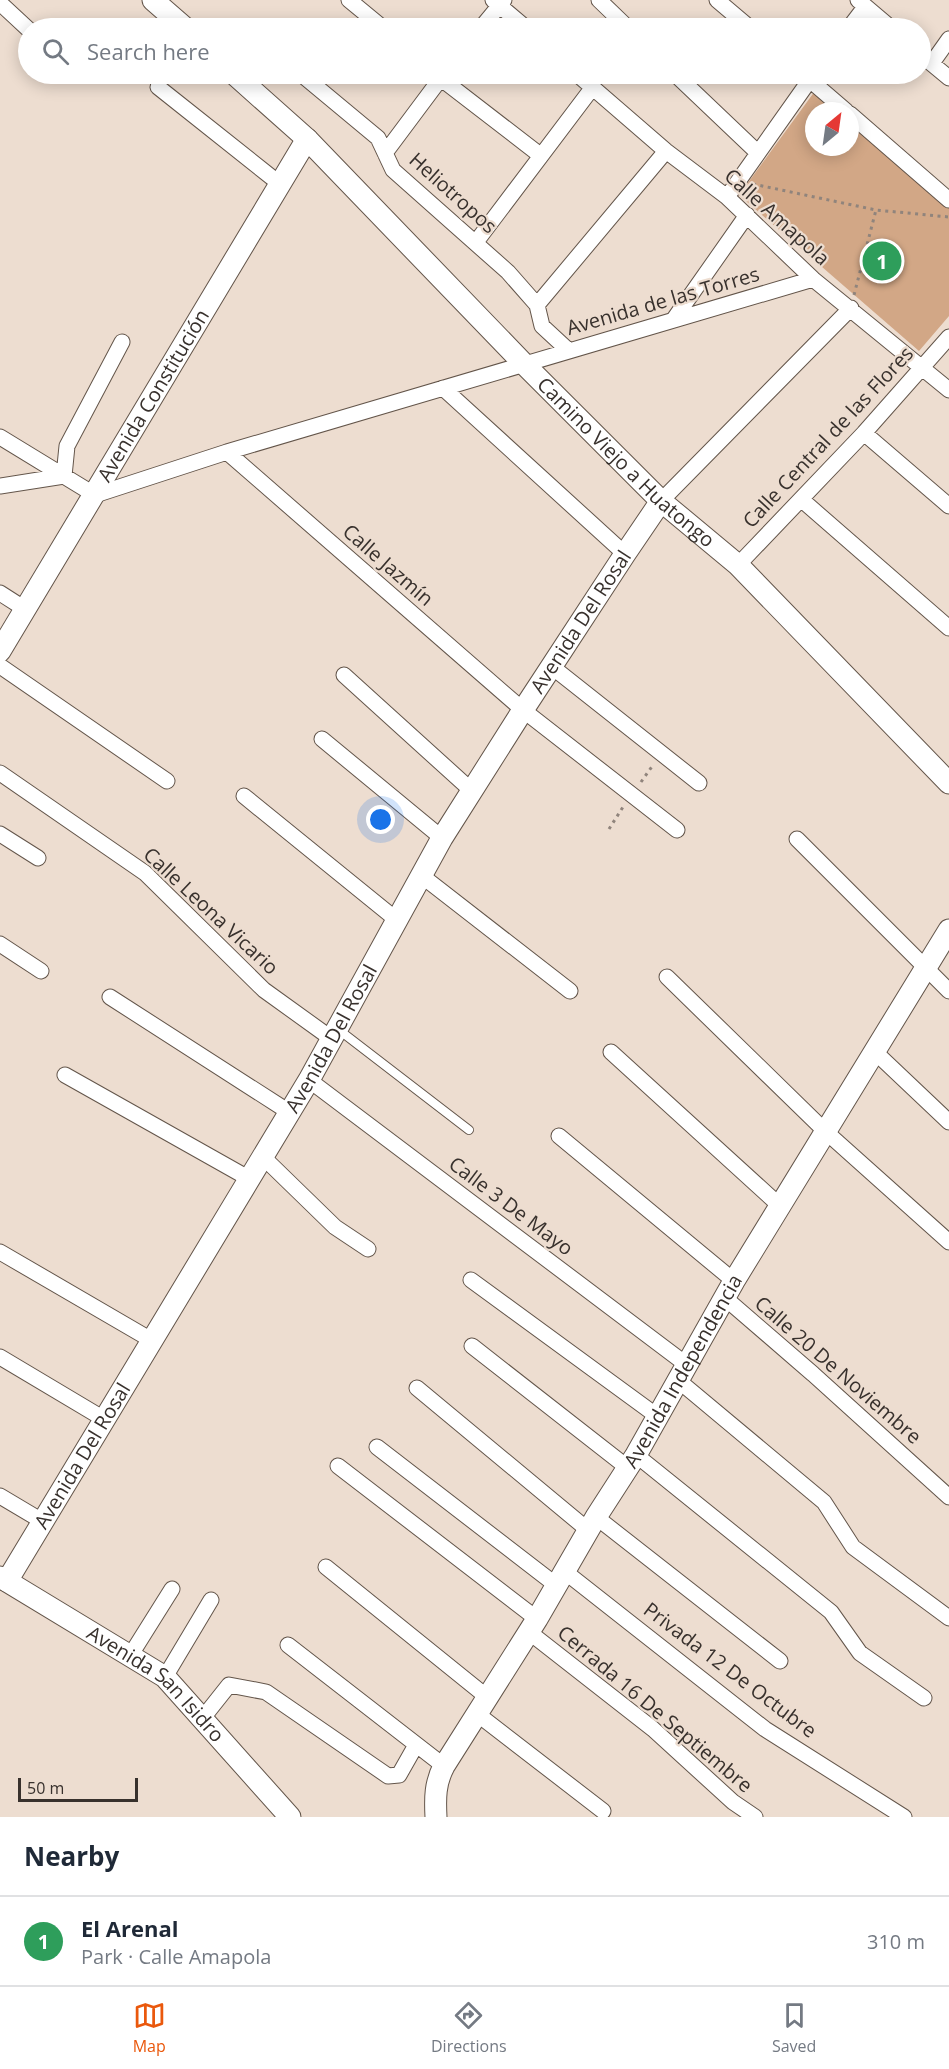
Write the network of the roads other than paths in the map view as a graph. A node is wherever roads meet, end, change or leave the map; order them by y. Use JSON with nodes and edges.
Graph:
{"nodes":[{"id":1,"x":153,"y":0,"type":"edge"},
{"id":2,"x":349,"y":0,"type":"edge"},
{"id":3,"x":599,"y":0,"type":"edge"},
{"id":4,"x":717,"y":0,"type":"edge"},
{"id":5,"x":499,"y":2,"type":"edge"},
{"id":6,"x":0,"y":3,"type":"edge"},
{"id":7,"x":862,"y":3,"type":"edge"},
{"id":8,"x":174,"y":18,"type":"edge"},
{"id":9,"x":371,"y":18,"type":"edge"},
{"id":10,"x":488,"y":18,"type":"edge"},
{"id":11,"x":516,"y":18,"type":"edge"},
{"id":12,"x":618,"y":18,"type":"edge"},
{"id":13,"x":738,"y":18,"type":"edge"},
{"id":14,"x":854,"y":18,"type":"edge"},
{"id":15,"x":879,"y":18,"type":"edge"},
{"id":16,"x":18,"y":19,"type":"edge"},
{"id":17,"x":949,"y":39,"type":"edge"},
{"id":18,"x":931,"y":55,"type":"edge"},
{"id":19,"x":931,"y":63,"type":"edge"},
{"id":20,"x":949,"y":78,"type":"edge"},
{"id":21,"x":245,"y":84,"type":"edge"},
{"id":22,"x":313,"y":84,"type":"edge"},
{"id":23,"x":434,"y":84,"type":"edge"},
{"id":24,"x":451,"y":84,"type":"edge"},
{"id":25,"x":590,"y":84,"type":"edge"},
{"id":26,"x":686,"y":84,"type":"edge"},
{"id":27,"x":804,"y":84,"type":"edge"},
{"id":28,"x":817,"y":84,"type":"edge"},
{"id":29,"x":158,"y":87,"type":"dead end"},
{"id":30,"x":593,"y":87,"type":"junction"},
{"id":31,"x":836,"y":102,"type":"edge"},
{"id":32,"x":859,"y":122,"type":"edge"},
{"id":33,"x":307,"y":139,"type":"junction"},
{"id":34,"x":666,"y":151,"type":"junction"},
{"id":35,"x":757,"y":152,"type":"junction"},
{"id":36,"x":385,"y":153,"type":"junction"},
{"id":37,"x":540,"y":155,"type":"junction"},
{"id":38,"x":280,"y":184,"type":"junction"},
{"id":39,"x":727,"y":197,"type":"junction"},
{"id":40,"x":949,"y":200,"type":"edge"},
{"id":41,"x":747,"y":215,"type":"junction"},
{"id":42,"x":476,"y":242,"type":"junction"},
{"id":43,"x":813,"y":279,"type":"junction"},
{"id":44,"x":537,"y":305,"type":"junction"},
{"id":45,"x":851,"y":308,"type":"junction"},
{"id":46,"x":674,"y":319,"type":"junction"},
{"id":47,"x":949,"y":337,"type":"edge"},
{"id":48,"x":122,"y":342,"type":"dead end"},
{"id":49,"x":569,"y":351,"type":"junction"},
{"id":50,"x":524,"y":364,"type":"junction"},
{"id":51,"x":922,"y":367,"type":"junction"},
{"id":52,"x":442,"y":388,"type":"junction"},
{"id":53,"x":949,"y":390,"type":"edge"},
{"id":54,"x":864,"y":434,"type":"junction"},
{"id":55,"x":0,"y":437,"type":"edge"},
{"id":56,"x":226,"y":452,"type":"junction"},
{"id":57,"x":64,"y":476,"type":"junction"},
{"id":58,"x":0,"y":486,"type":"edge"},
{"id":59,"x":95,"y":495,"type":"junction"},
{"id":60,"x":802,"y":500,"type":"junction"},
{"id":61,"x":661,"y":501,"type":"junction"},
{"id":62,"x":949,"y":506,"type":"edge"},
{"id":63,"x":625,"y":554,"type":"junction"},
{"id":64,"x":738,"y":565,"type":"junction"},
{"id":65,"x":0,"y":593,"type":"edge"},
{"id":66,"x":25,"y":609,"type":"junction"},
{"id":67,"x":949,"y":627,"type":"edge"},
{"id":68,"x":0,"y":651,"type":"edge"},
{"id":69,"x":0,"y":666,"type":"edge"},
{"id":70,"x":551,"y":666,"type":"junction"},
{"id":71,"x":344,"y":675,"type":"dead end"},
{"id":72,"x":522,"y":710,"type":"junction"},
{"id":73,"x":322,"y":739,"type":"dead end"},
{"id":74,"x":0,"y":773,"type":"edge"},
{"id":75,"x":166,"y":781,"type":"dead end"},
{"id":76,"x":699,"y":783,"type":"dead end"},
{"id":77,"x":949,"y":783,"type":"edge"},
{"id":78,"x":472,"y":791,"type":"junction"},
{"id":79,"x":244,"y":796,"type":"dead end"},
{"id":80,"x":677,"y":830,"type":"dead end"},
{"id":81,"x":0,"y":834,"type":"edge"},
{"id":82,"x":442,"y":838,"type":"junction"},
{"id":83,"x":797,"y":839,"type":"dead end"},
{"id":84,"x":38,"y":858,"type":"dead end"},
{"id":85,"x":422,"y":876,"type":"junction"},
{"id":86,"x":398,"y":921,"type":"junction"},
{"id":87,"x":949,"y":930,"type":"edge"},
{"id":88,"x":0,"y":945,"type":"edge"},
{"id":89,"x":925,"y":969,"type":"junction"},
{"id":90,"x":41,"y":971,"type":"dead end"},
{"id":91,"x":667,"y":977,"type":"dead end"},
{"id":92,"x":570,"y":991,"type":"dead end"},
{"id":93,"x":949,"y":991,"type":"edge"},
{"id":94,"x":110,"y":997,"type":"dead end"},
{"id":95,"x":335,"y":1034,"type":"junction"},
{"id":96,"x":874,"y":1051,"type":"junction"},
{"id":97,"x":611,"y":1052,"type":"dead end"},
{"id":98,"x":64,"y":1076,"type":"dead end"},
{"id":99,"x":309,"y":1080,"type":"junction"},
{"id":100,"x":289,"y":1112,"type":"junction"},
{"id":101,"x":949,"y":1122,"type":"edge"},
{"id":102,"x":469,"y":1130,"type":"dead end"},
{"id":103,"x":825,"y":1131,"type":"junction"},
{"id":104,"x":559,"y":1136,"type":"dead end"},
{"id":105,"x":262,"y":1156,"type":"junction"},
{"id":106,"x":248,"y":1178,"type":"junction"},
{"id":107,"x":779,"y":1205,"type":"junction"},
{"id":108,"x":949,"y":1242,"type":"edge"},
{"id":109,"x":369,"y":1249,"type":"dead end"},
{"id":110,"x":0,"y":1252,"type":"edge"},
{"id":111,"x":471,"y":1280,"type":"dead end"},
{"id":112,"x":729,"y":1290,"type":"junction"},
{"id":113,"x":153,"y":1341,"type":"junction"},
{"id":114,"x":472,"y":1346,"type":"dead end"},
{"id":115,"x":2,"y":1358,"type":"edge"},
{"id":116,"x":683,"y":1373,"type":"junction"},
{"id":117,"x":417,"y":1388,"type":"dead end"},
{"id":118,"x":657,"y":1416,"type":"junction"},
{"id":119,"x":104,"y":1419,"type":"junction"},
{"id":120,"x":377,"y":1447,"type":"dead end"},
{"id":121,"x":632,"y":1461,"type":"junction"},
{"id":122,"x":338,"y":1466,"type":"dead end"},
{"id":123,"x":0,"y":1496,"type":"edge"},
{"id":124,"x":949,"y":1497,"type":"edge"},
{"id":125,"x":42,"y":1521,"type":"junction"},
{"id":126,"x":592,"y":1524,"type":"junction"},
{"id":127,"x":326,"y":1567,"type":"dead end"},
{"id":128,"x":560,"y":1578,"type":"junction"},
{"id":129,"x":3,"y":1579,"type":"edge"},
{"id":130,"x":172,"y":1589,"type":"dead end"},
{"id":131,"x":211,"y":1600,"type":"dead end"},
{"id":132,"x":949,"y":1618,"type":"edge"},
{"id":133,"x":533,"y":1626,"type":"junction"},
{"id":134,"x":288,"y":1645,"type":"dead end"},
{"id":135,"x":130,"y":1656,"type":"junction"},
{"id":136,"x":780,"y":1661,"type":"dead end"},
{"id":137,"x":165,"y":1677,"type":"junction"},
{"id":138,"x":924,"y":1698,"type":"dead end"},
{"id":139,"x":482,"y":1705,"type":"junction"},
{"id":140,"x":202,"y":1719,"type":"junction"},
{"id":141,"x":416,"y":1745,"type":"junction"},
{"id":142,"x":444,"y":1766,"type":"junction"},
{"id":143,"x":603,"y":1811,"type":"dead end"},
{"id":144,"x":290,"y":1817,"type":"edge"},
{"id":145,"x":436,"y":1817,"type":"edge"},
{"id":146,"x":755,"y":1817,"type":"edge"},
{"id":147,"x":904,"y":1817,"type":"edge"}],
"edges":[{"from":1,"to":8,"type":"main road"},
{"from":2,"to":9,"type":"street"},
{"from":3,"to":12,"type":"street"},
{"from":4,"to":13,"type":"street"},
{"from":5,"to":10,"type":"street"},
{"from":5,"to":11,"type":"street"},
{"from":6,"to":16,"type":"street"},
{"from":7,"to":14,"type":"street"},
{"from":7,"to":15,"type":"street"},
{"from":17,"to":18,"type":"street"},
{"from":19,"to":20,"type":"street"},
{"from":21,"to":33,"type":"main road","name":"Camino Viejo a Huatongo"},
{"from":22,"to":36,"type":"street","name":"Heliotropos"},
{"from":23,"to":36,"type":"street"},
{"from":24,"to":37,"type":"street"},
{"from":25,"to":30,"type":"street","name":"Calle Amapola"},
{"from":26,"to":35,"type":"street"},
{"from":27,"to":35,"type":"street"},
{"from":28,"to":31,"type":"street"},
{"from":29,"to":38,"type":"street"},
{"from":30,"to":34,"type":"street","name":"Calle Amapola"},
{"from":30,"to":37,"type":"street"},
{"from":32,"to":40,"type":"street"},
{"from":33,"to":38,"type":"main road","name":"Avenida Constitución"},
{"from":33,"to":50,"type":"main road","name":"Camino Viejo a Huatongo"},
{"from":34,"to":39,"type":"street","name":"Calle Amapola"},
{"from":34,"to":44,"type":"street"},
{"from":35,"to":39,"type":"street"},
{"from":36,"to":42,"type":"street","name":"Heliotropos"},
{"from":37,"to":42,"type":"street"},
{"from":38,"to":59,"type":"main road","name":"Avenida Constitución"},
{"from":39,"to":41,"type":"street","name":"Calle Amapola"},
{"from":41,"to":43,"type":"street","name":"Calle Amapola"},
{"from":41,"to":46,"type":"street"},
{"from":42,"to":44,"type":"street","name":"Heliotropos"},
{"from":43,"to":45,"type":"street","name":"Calle Amapola"},
{"from":43,"to":46,"type":"street","name":"Avenida de las Torres"},
{"from":44,"to":49,"type":"street","name":"Heliotropos"},
{"from":45,"to":51,"type":"street","name":"Calle Amapola"},
{"from":45,"to":61,"type":"street"},
{"from":46,"to":49,"type":"street","name":"Avenida de las Torres"},
{"from":47,"to":51,"type":"street","name":"Calle Central de las Flores"},
{"from":48,"to":57,"type":"street"},
{"from":49,"to":50,"type":"street","name":"Avenida de las Torres"},
{"from":50,"to":52,"type":"street","name":"Avenida de las Torres"},
{"from":50,"to":61,"type":"main road","name":"Camino Viejo a Huatongo"},
{"from":51,"to":53,"type":"street","name":"Calle Amapola"},
{"from":51,"to":54,"type":"street","name":"Calle Central de las Flores"},
{"from":52,"to":56,"type":"street","name":"Avenida de las Torres"},
{"from":52,"to":63,"type":"street"},
{"from":54,"to":60,"type":"street","name":"Calle Central de las Flores"},
{"from":54,"to":62,"type":"street"},
{"from":55,"to":57,"type":"street"},
{"from":56,"to":59,"type":"street","name":"Avenida de las Torres"},
{"from":56,"to":72,"type":"street","name":"Calle Jazmín"},
{"from":57,"to":58,"type":"street"},
{"from":57,"to":59,"type":"street"},
{"from":59,"to":66,"type":"main road","name":"Avenida Constitución"},
{"from":60,"to":64,"type":"street","name":"Calle Central de las Flores"},
{"from":60,"to":67,"type":"street"},
{"from":61,"to":63,"type":"main road","name":"Avenida Del Rosal"},
{"from":61,"to":64,"type":"main road","name":"Camino Viejo a Huatongo"},
{"from":63,"to":70,"type":"main road","name":"Avenida Del Rosal"},
{"from":64,"to":77,"type":"main road","name":"Camino Viejo a Huatongo"},
{"from":65,"to":66,"type":"street"},
{"from":66,"to":68,"type":"main road","name":"Avenida Constitución"},
{"from":69,"to":75,"type":"street"},
{"from":70,"to":72,"type":"main road","name":"Avenida Del Rosal"},
{"from":70,"to":76,"type":"street"},
{"from":71,"to":78,"type":"street"},
{"from":72,"to":78,"type":"main road","name":"Avenida Del Rosal"},
{"from":72,"to":80,"type":"street","name":"Calle Jazmín"},
{"from":73,"to":82,"type":"street"},
{"from":74,"to":95,"type":"street","name":"Calle Leona Vicario"},
{"from":78,"to":82,"type":"main road","name":"Avenida Del Rosal"},
{"from":79,"to":86,"type":"street"},
{"from":81,"to":84,"type":"street"},
{"from":82,"to":85,"type":"main road","name":"Avenida Del Rosal"},
{"from":83,"to":89,"type":"street"},
{"from":85,"to":86,"type":"main road","name":"Avenida Del Rosal"},
{"from":85,"to":92,"type":"street"},
{"from":86,"to":95,"type":"main road","name":"Avenida Del Rosal"},
{"from":87,"to":89,"type":"main road","name":"Avenida Independencia"},
{"from":88,"to":90,"type":"street"},
{"from":89,"to":93,"type":"street"},
{"from":89,"to":96,"type":"main road","name":"Avenida Independencia"},
{"from":91,"to":103,"type":"street"},
{"from":94,"to":100,"type":"street"},
{"from":95,"to":99,"type":"main road","name":"Avenida Del Rosal"},
{"from":95,"to":102,"type":"lane"},
{"from":96,"to":101,"type":"street"},
{"from":96,"to":103,"type":"main road","name":"Avenida Independencia"},
{"from":97,"to":107,"type":"street"},
{"from":98,"to":106,"type":"street"},
{"from":99,"to":100,"type":"main road","name":"Avenida Del Rosal"},
{"from":99,"to":116,"type":"street","name":"Calle 3 De Mayo"},
{"from":100,"to":105,"type":"main road","name":"Avenida Del Rosal"},
{"from":103,"to":107,"type":"main road","name":"Avenida Independencia"},
{"from":103,"to":108,"type":"street"},
{"from":104,"to":112,"type":"street","name":"Calle 20 De Noviembre"},
{"from":105,"to":106,"type":"main road","name":"Avenida Del Rosal"},
{"from":105,"to":109,"type":"street"},
{"from":106,"to":113,"type":"main road","name":"Avenida Del Rosal"},
{"from":107,"to":112,"type":"main road","name":"Avenida Independencia"},
{"from":110,"to":113,"type":"street"},
{"from":111,"to":118,"type":"street"},
{"from":112,"to":116,"type":"main road","name":"Avenida Independencia"},
{"from":112,"to":124,"type":"street","name":"Calle 20 De Noviembre"},
{"from":113,"to":119,"type":"main road","name":"Avenida Del Rosal"},
{"from":114,"to":121,"type":"street"},
{"from":115,"to":119,"type":"street"},
{"from":116,"to":118,"type":"main road","name":"Avenida Independencia"},
{"from":116,"to":132,"type":"street","name":"Calle 3 De Mayo"},
{"from":117,"to":126,"type":"street"},
{"from":118,"to":121,"type":"main road","name":"Avenida Independencia"},
{"from":119,"to":125,"type":"main road","name":"Avenida Del Rosal"},
{"from":120,"to":128,"type":"street","name":"Privada 12 De Octubre"},
{"from":121,"to":126,"type":"main road","name":"Avenida Independencia"},
{"from":121,"to":138,"type":"street"},
{"from":122,"to":133,"type":"street","name":"Cerrada 16 De Septiembre"},
{"from":123,"to":125,"type":"street"},
{"from":125,"to":129,"type":"main road","name":"Avenida Del Rosal"},
{"from":126,"to":128,"type":"main road","name":"Avenida Independencia"},
{"from":126,"to":136,"type":"street"},
{"from":127,"to":139,"type":"street"},
{"from":128,"to":133,"type":"main road","name":"Avenida Independencia"},
{"from":128,"to":147,"type":"street","name":"Privada 12 De Octubre"},
{"from":129,"to":135,"type":"main road","name":"Avenida San Isidro"},
{"from":130,"to":135,"type":"street"},
{"from":131,"to":137,"type":"street"},
{"from":133,"to":139,"type":"main road","name":"Avenida Independencia"},
{"from":133,"to":146,"type":"street","name":"Cerrada 16 De Septiembre"},
{"from":134,"to":141,"type":"street"},
{"from":135,"to":137,"type":"main road","name":"Avenida San Isidro"},
{"from":137,"to":140,"type":"main road","name":"Avenida San Isidro"},
{"from":139,"to":142,"type":"main road","name":"Avenida Independencia"},
{"from":139,"to":143,"type":"street"},
{"from":140,"to":141,"type":"street"},
{"from":140,"to":144,"type":"main road","name":"Avenida San Isidro"},
{"from":141,"to":142,"type":"street"},
{"from":142,"to":145,"type":"main road","name":"Avenida Independencia"}]}
